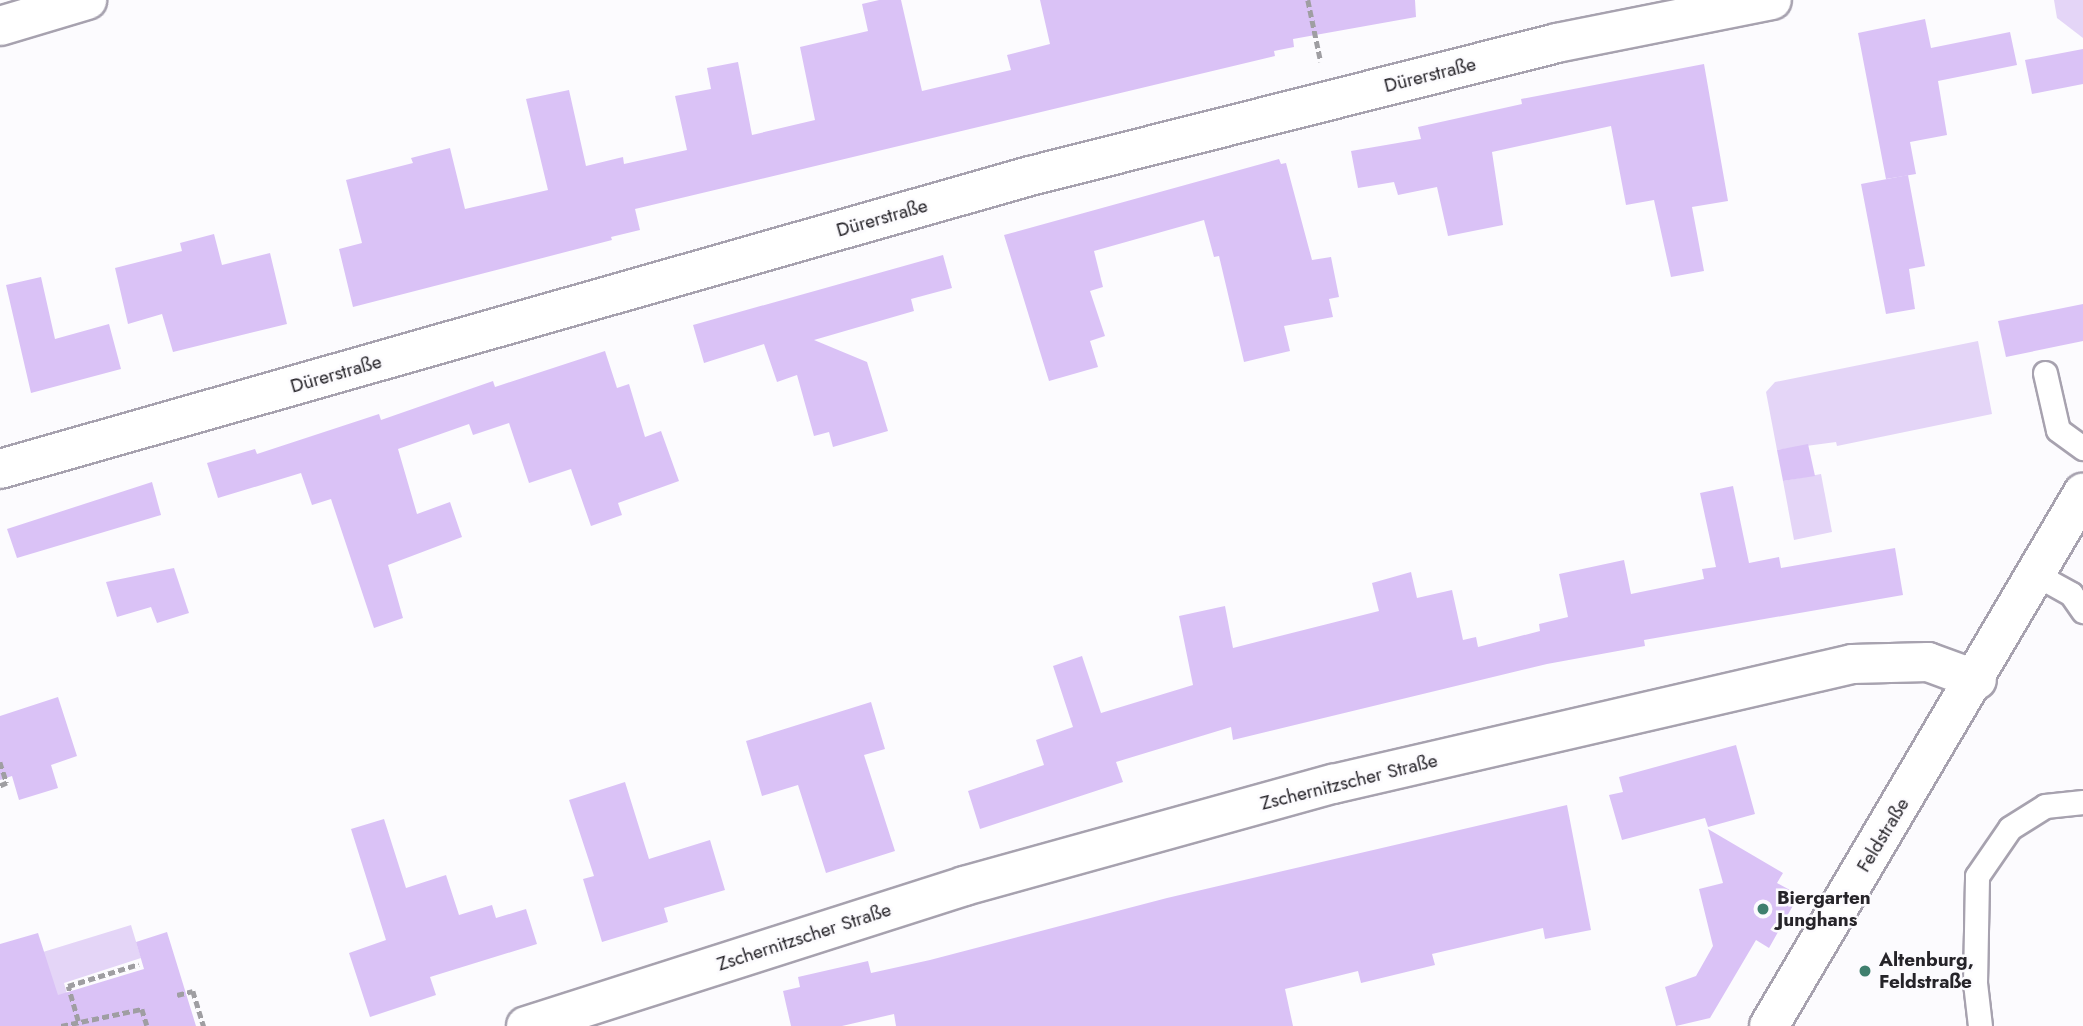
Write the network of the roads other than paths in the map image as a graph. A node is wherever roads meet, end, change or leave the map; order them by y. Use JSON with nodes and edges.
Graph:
{"nodes":[{"id":1,"x":87,"y":0,"type":"edge"},
{"id":2,"x":1772,"y":0,"type":"edge"},
{"id":3,"x":0,"y":26,"type":"edge"},
{"id":4,"x":2045,"y":373,"type":"dead end"},
{"id":5,"x":2083,"y":448,"type":"edge"},
{"id":6,"x":0,"y":469,"type":"edge"},
{"id":7,"x":2083,"y":493,"type":"edge"},
{"id":8,"x":2037,"y":575,"type":"junction"},
{"id":9,"x":2083,"y":611,"type":"edge"},
{"id":10,"x":1977,"y":680,"type":"junction"},
{"id":11,"x":2083,"y":802,"type":"edge"},
{"id":12,"x":526,"y":1026,"type":"edge"},
{"id":13,"x":1769,"y":1026,"type":"edge"},
{"id":14,"x":1980,"y":1026,"type":"edge"}],
"edges":[{"from":1,"to":3,"type":"street"},
{"from":2,"to":6,"type":"street","name":"Dürerstraße"},
{"from":4,"to":5,"type":"lane"},
{"from":7,"to":8,"type":"street"},
{"from":8,"to":9,"type":"lane"},
{"from":8,"to":10,"type":"street"},
{"from":10,"to":12,"type":"street","name":"Zschernitzscher Straße"},
{"from":10,"to":13,"type":"street","name":"Feldstraße"},
{"from":11,"to":14,"type":"lane"}]}
